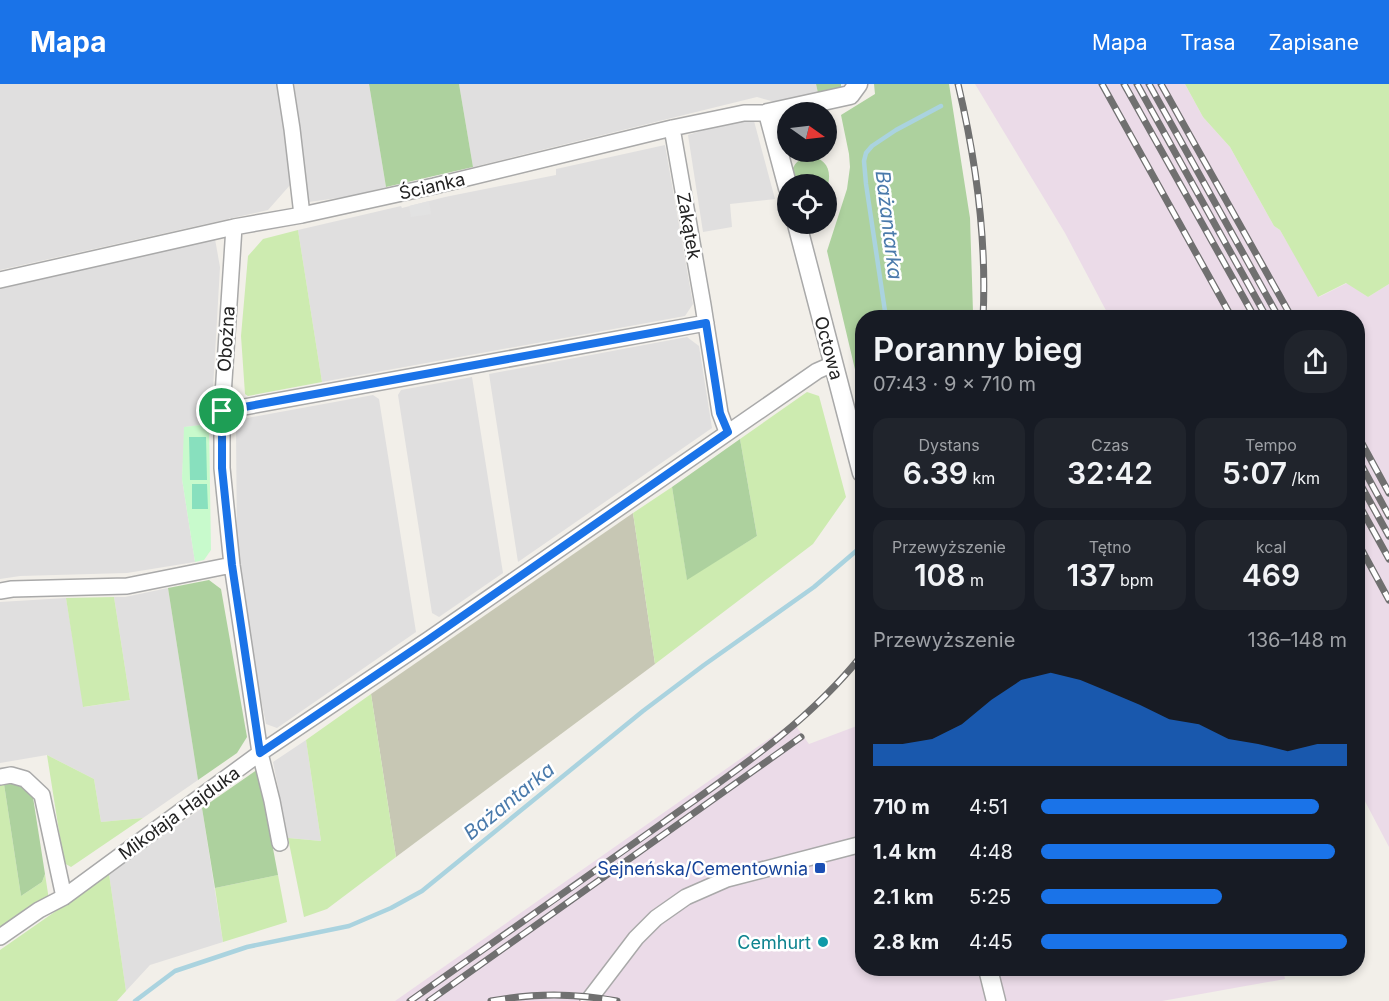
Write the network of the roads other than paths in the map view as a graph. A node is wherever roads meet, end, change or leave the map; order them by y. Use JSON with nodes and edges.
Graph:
{"nodes":[{"id":1,"x":285,"y":84,"type":"edge"},
{"id":2,"x":858,"y":84,"type":"edge"},
{"id":3,"x":768,"y":113,"type":"junction"},
{"id":4,"x":672,"y":128,"type":"junction"},
{"id":5,"x":784,"y":174,"type":"edge"},
{"id":6,"x":302,"y":214,"type":"junction"},
{"id":7,"x":234,"y":227,"type":"junction"},
{"id":8,"x":800,"y":234,"type":"edge"},
{"id":9,"x":0,"y":280,"type":"edge"},
{"id":10,"x":706,"y":323,"type":"junction"},
{"id":11,"x":833,"y":364,"type":"junction"},
{"id":12,"x":222,"y":411,"type":"junction"},
{"id":13,"x":728,"y":432,"type":"junction"},
{"id":14,"x":855,"y":447,"type":"edge"},
{"id":15,"x":232,"y":565,"type":"junction"},
{"id":16,"x":0,"y":591,"type":"edge"},
{"id":17,"x":260,"y":753,"type":"junction"},
{"id":18,"x":0,"y":777,"type":"edge"},
{"id":19,"x":280,"y":843,"type":"dead end"},
{"id":20,"x":855,"y":846,"type":"edge"},
{"id":21,"x":64,"y":897,"type":"junction"},
{"id":22,"x":0,"y":937,"type":"edge"},
{"id":23,"x":990,"y":976,"type":"edge"},
{"id":24,"x":588,"y":1001,"type":"edge"},
{"id":25,"x":996,"y":1001,"type":"edge"}],
"edges":[{"from":1,"to":6,"type":"street"},
{"from":2,"to":3,"type":"street","name":"Ścianka"},
{"from":3,"to":4,"type":"street","name":"Ścianka"},
{"from":3,"to":5,"type":"street"},
{"from":4,"to":6,"type":"street","name":"Ścianka"},
{"from":4,"to":10,"type":"street","name":"Zakątek"},
{"from":6,"to":7,"type":"street","name":"Ścianka"},
{"from":7,"to":9,"type":"street","name":"Ścianka"},
{"from":7,"to":12,"type":"street","name":"Oboźna"},
{"from":8,"to":11,"type":"street","name":"Octowa"},
{"from":10,"to":12,"type":"street"},
{"from":10,"to":13,"type":"street","name":"Zakątek"},
{"from":11,"to":13,"type":"street","name":"Mikołaja Hajduka"},
{"from":11,"to":14,"type":"street","name":"Octowa"},
{"from":12,"to":15,"type":"street","name":"Oboźna"},
{"from":13,"to":17,"type":"street","name":"Mikołaja Hajduka"},
{"from":15,"to":16,"type":"street"},
{"from":15,"to":17,"type":"street","name":"Oboźna"},
{"from":17,"to":19,"type":"street","name":"Oboźna"},
{"from":17,"to":21,"type":"street","name":"Mikołaja Hajduka"},
{"from":18,"to":21,"type":"street"},
{"from":20,"to":24,"type":"street"},
{"from":21,"to":22,"type":"street","name":"Mikołaja Hajduka"},
{"from":23,"to":25,"type":"street"}]}
